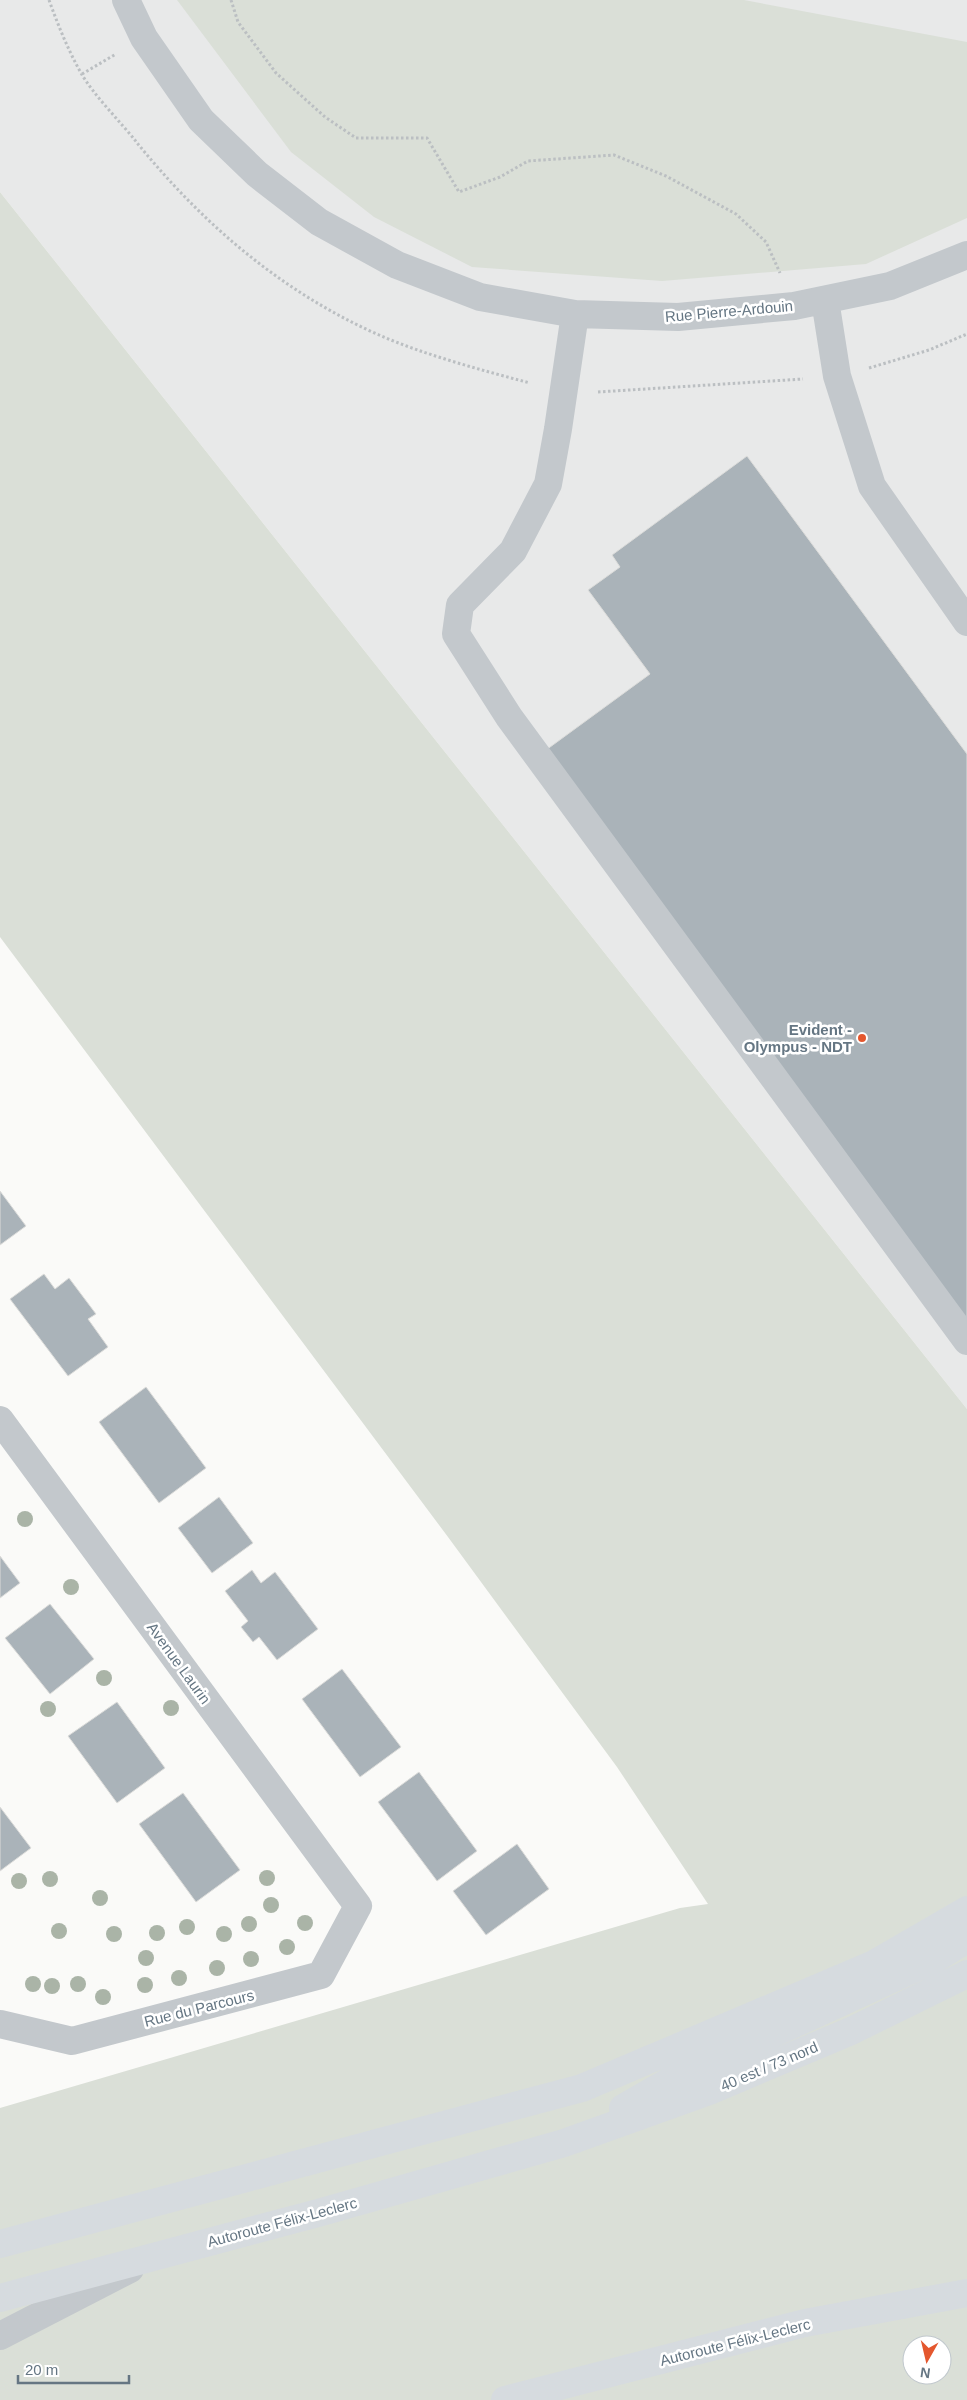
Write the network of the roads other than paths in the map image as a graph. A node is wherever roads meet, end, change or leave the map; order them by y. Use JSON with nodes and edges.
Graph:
{"nodes":[{"id":1,"x":126,"y":0,"type":"edge"},
{"id":2,"x":967,"y":255,"type":"edge"},
{"id":3,"x":825,"y":300,"type":"junction"},
{"id":4,"x":575,"y":314,"type":"junction"},
{"id":5,"x":967,"y":622,"type":"edge"},
{"id":6,"x":967,"y":1341,"type":"edge"},
{"id":7,"x":0,"y":1420,"type":"edge"},
{"id":8,"x":358,"y":1906,"type":"joint"},
{"id":9,"x":967,"y":1910,"type":"edge"},
{"id":10,"x":967,"y":1939,"type":"edge"},
{"id":11,"x":967,"y":1974,"type":"edge"},
{"id":12,"x":0,"y":2024,"type":"edge"},
{"id":13,"x":564,"y":2143,"type":"junction"},
{"id":14,"x":0,"y":2244,"type":"edge"},
{"id":15,"x":151,"y":2258,"type":"junction"},
{"id":16,"x":967,"y":2293,"type":"edge"},
{"id":17,"x":0,"y":2298,"type":"edge"},
{"id":18,"x":0,"y":2336,"type":"edge"},
{"id":19,"x":505,"y":2400,"type":"edge"}],
"edges":[{"from":1,"to":4,"type":"street","name":"Rue Pierre-Ardouin"},
{"from":2,"to":3,"type":"street","name":"Rue Pierre-Ardouin"},
{"from":3,"to":4,"type":"street","name":"Rue Pierre-Ardouin"},
{"from":3,"to":5,"type":"street"},
{"from":4,"to":6,"type":"street"},
{"from":7,"to":8,"type":"street","name":"Avenue Laurin"},
{"from":8,"to":12,"type":"street","name":"Rue du Parcours"},
{"from":9,"to":14,"type":"highway"},
{"from":10,"to":13,"type":"highway"},
{"from":11,"to":13,"type":"highway","name":"40 est / 73 nord"},
{"from":13,"to":15,"type":"highway","name":"Autoroute Félix-Leclerc"},
{"from":15,"to":17,"type":"highway","name":"Autoroute Félix-Leclerc"},
{"from":15,"to":18,"type":"street"},
{"from":16,"to":19,"type":"highway","name":"Autoroute Félix-Leclerc"}]}
